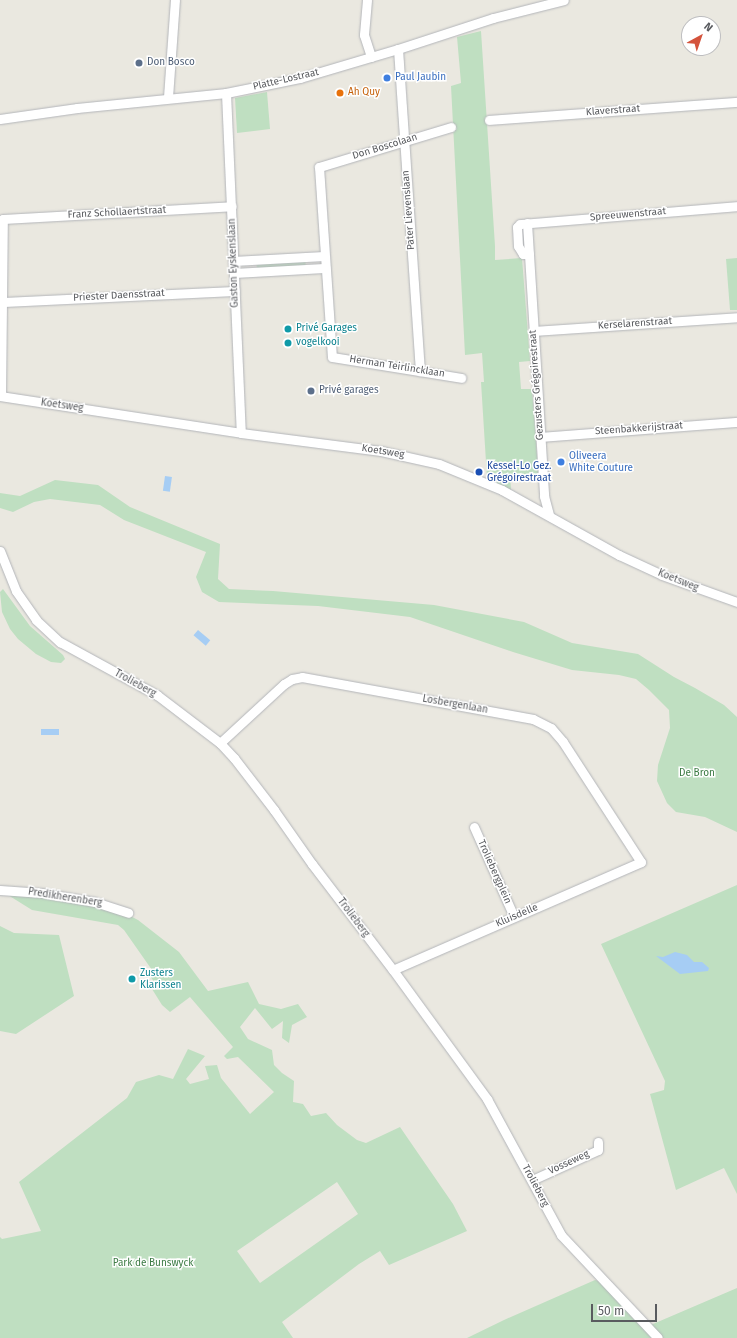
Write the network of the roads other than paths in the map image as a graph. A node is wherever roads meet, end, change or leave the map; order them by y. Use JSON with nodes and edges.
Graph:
{"nodes":[{"id":1,"x":175,"y":0,"type":"edge"},
{"id":2,"x":367,"y":0,"type":"edge"},
{"id":3,"x":562,"y":0,"type":"edge"},
{"id":4,"x":398,"y":49,"type":"junction"},
{"id":5,"x":372,"y":57,"type":"junction"},
{"id":6,"x":226,"y":92,"type":"junction"},
{"id":7,"x":168,"y":97,"type":"junction"},
{"id":8,"x":737,"y":102,"type":"edge"},
{"id":9,"x":0,"y":119,"type":"edge"},
{"id":10,"x":489,"y":120,"type":"dead end"},
{"id":11,"x":451,"y":127,"type":"dead end"},
{"id":12,"x":405,"y":141,"type":"junction"},
{"id":13,"x":232,"y":206,"type":"junction"},
{"id":14,"x":737,"y":206,"type":"edge"},
{"id":15,"x":524,"y":223,"type":"joint"},
{"id":16,"x":324,"y":256,"type":"junction"},
{"id":17,"x":233,"y":261,"type":"junction"},
{"id":18,"x":324,"y":268,"type":"junction"},
{"id":19,"x":234,"y":273,"type":"junction"},
{"id":20,"x":235,"y":291,"type":"junction"},
{"id":21,"x":3,"y":302,"type":"junction"},
{"id":22,"x":737,"y":317,"type":"edge"},
{"id":23,"x":534,"y":331,"type":"junction"},
{"id":24,"x":420,"y":371,"type":"junction"},
{"id":25,"x":461,"y":378,"type":"dead end"},
{"id":26,"x":0,"y":396,"type":"edge"},
{"id":27,"x":737,"y":422,"type":"edge"},
{"id":28,"x":241,"y":433,"type":"junction"},
{"id":29,"x":541,"y":437,"type":"junction"},
{"id":30,"x":549,"y":515,"type":"junction"},
{"id":31,"x":0,"y":551,"type":"edge"},
{"id":32,"x":737,"y":602,"type":"edge"},
{"id":33,"x":220,"y":742,"type":"junction"},
{"id":34,"x":474,"y":827,"type":"dead end"},
{"id":35,"x":641,"y":862,"type":"joint"},
{"id":36,"x":0,"y":890,"type":"edge"},
{"id":37,"x":128,"y":913,"type":"dead end"},
{"id":38,"x":514,"y":917,"type":"junction"},
{"id":39,"x":393,"y":970,"type":"junction"},
{"id":40,"x":598,"y":1142,"type":"dead end"},
{"id":41,"x":532,"y":1180,"type":"junction"},
{"id":42,"x":658,"y":1338,"type":"edge"}],
"edges":[{"from":1,"to":7,"type":"street"},
{"from":2,"to":5,"type":"street"},
{"from":3,"to":4,"type":"street","name":"Platte-Lostraat"},
{"from":4,"to":5,"type":"street","name":"Platte-Lostraat"},
{"from":4,"to":12,"type":"street","name":"Pater Lievenslaan"},
{"from":5,"to":6,"type":"street","name":"Platte-Lostraat"},
{"from":6,"to":7,"type":"street","name":"Platte-Lostraat"},
{"from":6,"to":13,"type":"street","name":"Gaston Eyskenslaan"},
{"from":7,"to":9,"type":"street","name":"Platte-Lostraat"},
{"from":8,"to":10,"type":"street","name":"Klaverstraat"},
{"from":11,"to":12,"type":"street","name":"Don Boscolaan"},
{"from":12,"to":16,"type":"street","name":"Don Boscolaan"},
{"from":12,"to":24,"type":"street","name":"Pater Lievenslaan"},
{"from":13,"to":17,"type":"street","name":"Gaston Eyskenslaan"},
{"from":13,"to":21,"type":"street","name":"Franz Schollaertstraat"},
{"from":14,"to":15,"type":"street","name":"Spreeuwenstraat"},
{"from":15,"to":23,"type":"street","name":"Gezusters Grégoirestraat"},
{"from":16,"to":17,"type":"street"},
{"from":16,"to":18,"type":"street"},
{"from":17,"to":19,"type":"street","name":"Gaston Eyskenslaan"},
{"from":18,"to":19,"type":"street"},
{"from":18,"to":24,"type":"street","name":"Herman Teirlincklaan"},
{"from":19,"to":20,"type":"street","name":"Gaston Eyskenslaan"},
{"from":20,"to":21,"type":"street","name":"Priester Daensstraat"},
{"from":20,"to":28,"type":"street","name":"Gaston Eyskenslaan"},
{"from":21,"to":26,"type":"street"},
{"from":22,"to":23,"type":"street","name":"Kerselarenstraat"},
{"from":23,"to":29,"type":"street","name":"Gezusters Grégoirestraat"},
{"from":24,"to":25,"type":"street","name":"Herman Teirlincklaan"},
{"from":26,"to":28,"type":"street","name":"Koetsweg"},
{"from":27,"to":29,"type":"street","name":"Steenbakkerijstraat"},
{"from":28,"to":30,"type":"street","name":"Koetsweg"},
{"from":29,"to":30,"type":"street","name":"Gezusters Grégoirestraat"},
{"from":30,"to":32,"type":"street","name":"Koetsweg"},
{"from":31,"to":33,"type":"street","name":"Trolieberg"},
{"from":33,"to":35,"type":"street","name":"Losbergenlaan"},
{"from":33,"to":39,"type":"street","name":"Trolieberg"},
{"from":34,"to":38,"type":"street","name":"Troliebergplein"},
{"from":35,"to":38,"type":"street","name":"Kluisdelle"},
{"from":36,"to":37,"type":"street","name":"Predikherenberg"},
{"from":38,"to":39,"type":"street","name":"Kluisdelle"},
{"from":39,"to":41,"type":"street","name":"Trolieberg"},
{"from":40,"to":41,"type":"street","name":"Vosseweg"},
{"from":41,"to":42,"type":"street","name":"Trolieberg"}]}
